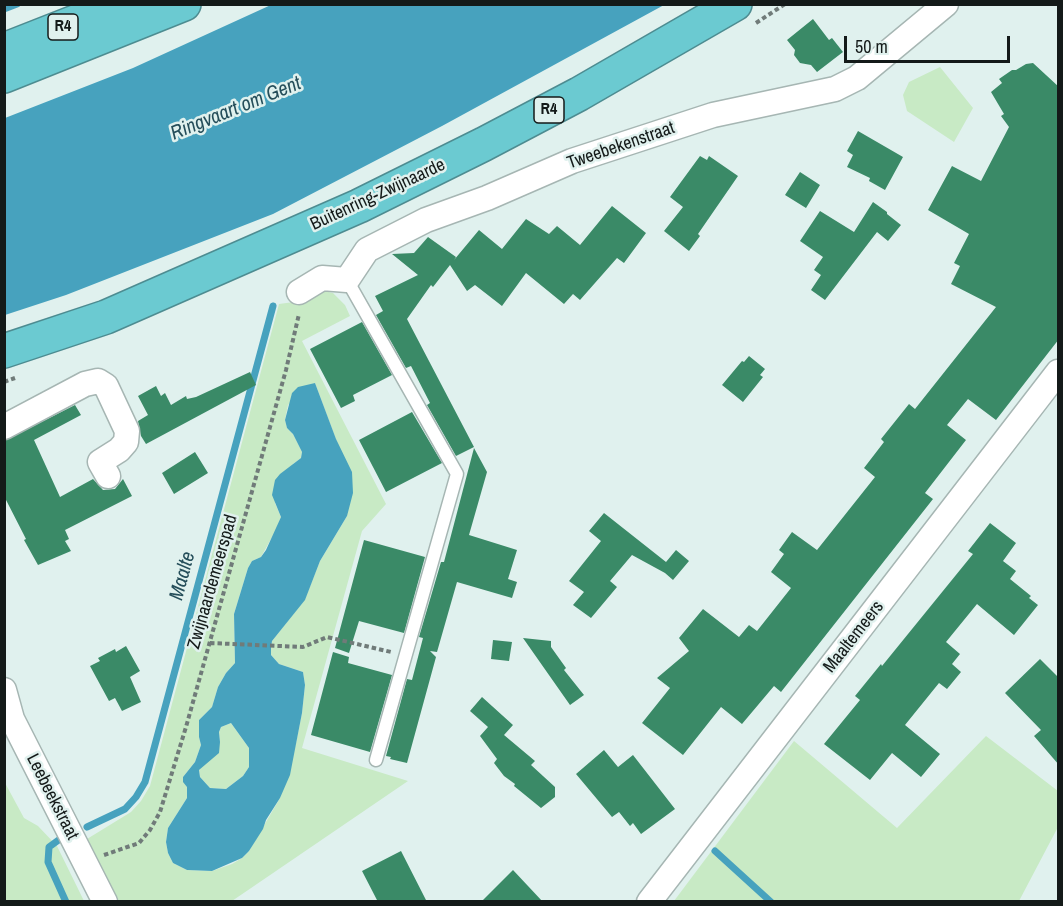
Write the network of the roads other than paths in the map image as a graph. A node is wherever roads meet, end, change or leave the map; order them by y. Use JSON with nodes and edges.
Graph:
{"nodes":[{"id":1,"x":121,"y":4,"type":"edge"},
{"id":2,"x":184,"y":4,"type":"edge"},
{"id":3,"x":735,"y":4,"type":"edge"},
{"id":4,"x":946,"y":4,"type":"edge"},
{"id":5,"x":4,"y":50,"type":"edge"},
{"id":6,"x":4,"y":75,"type":"edge"},
{"id":7,"x":347,"y":280,"type":"junction"},
{"id":8,"x":299,"y":292,"type":"road end"},
{"id":9,"x":4,"y":351,"type":"edge"},
{"id":10,"x":1059,"y":372,"type":"edge"},
{"id":11,"x":4,"y":427,"type":"edge"},
{"id":12,"x":108,"y":476,"type":"dead end"},
{"id":13,"x":4,"y":690,"type":"edge"},
{"id":14,"x":376,"y":760,"type":"dead end"},
{"id":15,"x":105,"y":902,"type":"edge"},
{"id":16,"x":649,"y":902,"type":"edge"}],
"edges":[{"from":1,"to":5,"type":"highway","number":"R4"},
{"from":2,"to":6,"type":"highway","number":"R4"},
{"from":3,"to":9,"type":"highway","name":"Buitenring-Zwijnaarde","number":"R4"},
{"from":4,"to":7,"type":"street","name":"Tweebekenstraat"},
{"from":7,"to":8,"type":"street"},
{"from":7,"to":14,"type":"lane"},
{"from":10,"to":16,"type":"street","name":"Maaltemeers"},
{"from":11,"to":12,"type":"street"},
{"from":13,"to":15,"type":"street","name":"Leebeekstraat"}]}
